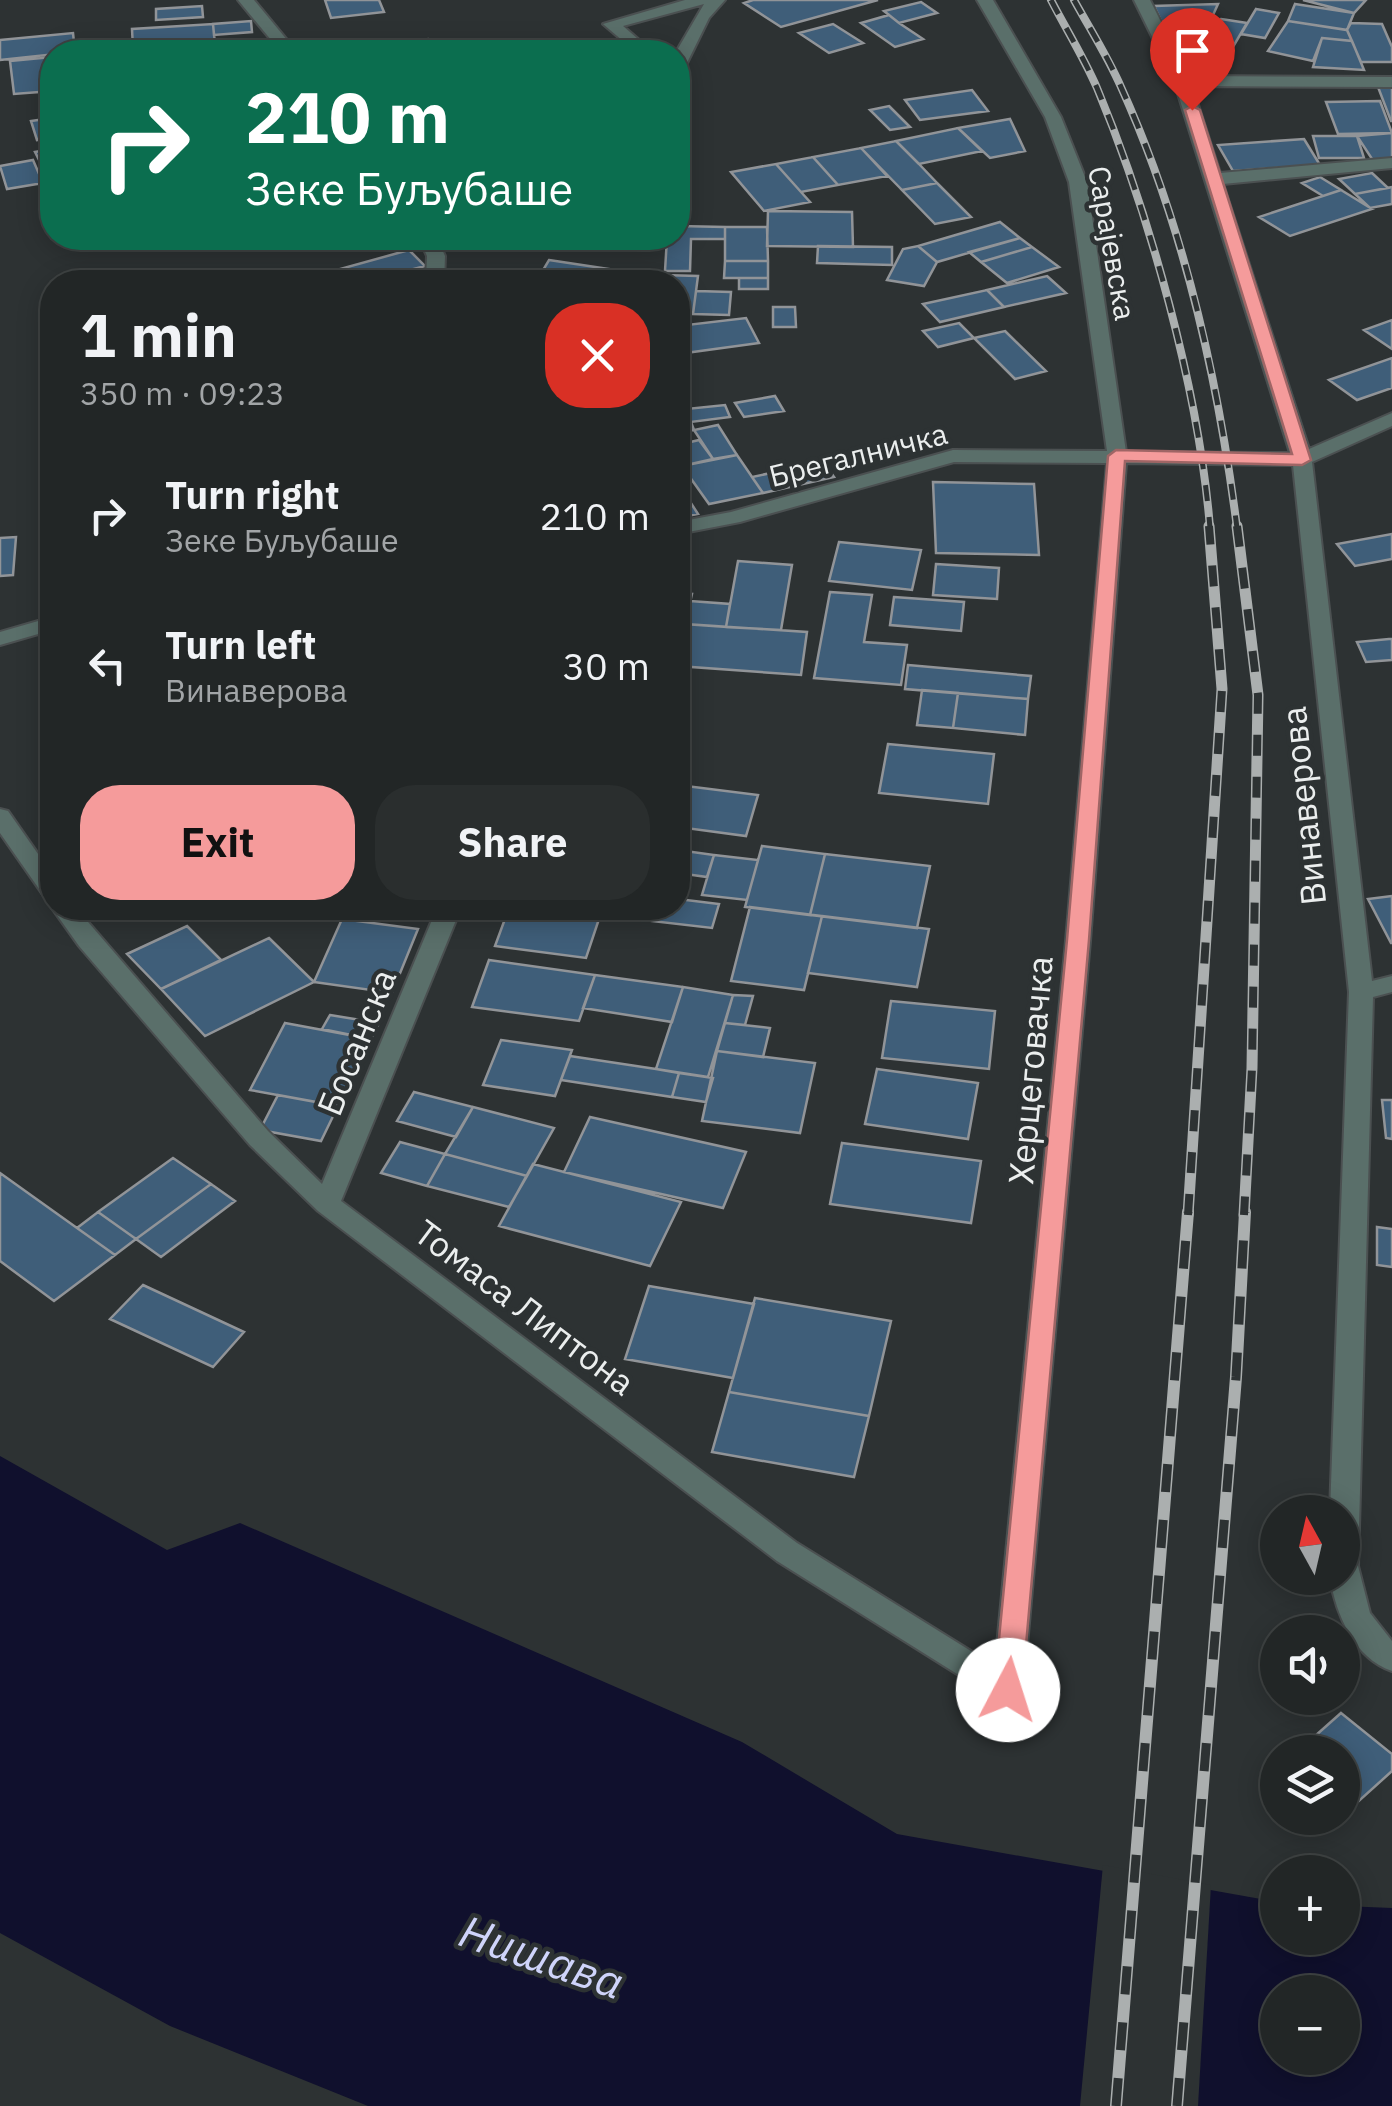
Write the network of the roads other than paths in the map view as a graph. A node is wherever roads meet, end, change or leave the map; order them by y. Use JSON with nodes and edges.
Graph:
{"nodes":[{"id":1,"x":246,"y":0,"type":"edge"},
{"id":2,"x":702,"y":0,"type":"edge"},
{"id":3,"x":717,"y":0,"type":"edge"},
{"id":4,"x":985,"y":0,"type":"edge"},
{"id":5,"x":1142,"y":0,"type":"edge"},
{"id":6,"x":279,"y":40,"type":"edge"},
{"id":7,"x":630,"y":40,"type":"edge"},
{"id":8,"x":690,"y":41,"type":"edge"},
{"id":9,"x":1182,"y":81,"type":"junction"},
{"id":10,"x":1392,"y":82,"type":"edge"},
{"id":11,"x":1392,"y":164,"type":"edge"},
{"id":12,"x":1216,"y":179,"type":"junction"},
{"id":13,"x":1392,"y":419,"type":"edge"},
{"id":14,"x":1116,"y":456,"type":"junction"},
{"id":15,"x":1302,"y":460,"type":"junction"},
{"id":16,"x":690,"y":526,"type":"edge"},
{"id":17,"x":40,"y":627,"type":"edge"},
{"id":18,"x":0,"y":639,"type":"edge"},
{"id":19,"x":0,"y":816,"type":"edge"},
{"id":20,"x":40,"y":874,"type":"edge"},
{"id":21,"x":72,"y":920,"type":"edge"},
{"id":22,"x":445,"y":920,"type":"edge"},
{"id":23,"x":1392,"y":984,"type":"edge"},
{"id":24,"x":1362,"y":992,"type":"junction"},
{"id":25,"x":327,"y":1204,"type":"junction"},
{"id":26,"x":1392,"y":1658,"type":"edge"},
{"id":27,"x":1008,"y":1690,"type":"joint"}],
"edges":[{"from":1,"to":6,"type":"street"},
{"from":2,"to":7,"type":"street"},
{"from":3,"to":8,"type":"street"},
{"from":4,"to":14,"type":"street","name":"Сарајевска"},
{"from":5,"to":9,"type":"street","name":"Винаверова"},
{"from":9,"to":10,"type":"street"},
{"from":9,"to":12,"type":"street","name":"Винаверова"},
{"from":11,"to":12,"type":"street"},
{"from":12,"to":15,"type":"street","name":"Винаверова"},
{"from":13,"to":15,"type":"street"},
{"from":14,"to":15,"type":"street","name":"Брегалничка"},
{"from":14,"to":16,"type":"street","name":"Брегалничка"},
{"from":14,"to":27,"type":"street","name":"Херцеговачка"},
{"from":15,"to":24,"type":"street","name":"Винаверова"},
{"from":17,"to":18,"type":"street"},
{"from":19,"to":20,"type":"street"},
{"from":21,"to":25,"type":"street","name":"Томаса Липтона"},
{"from":22,"to":25,"type":"street","name":"Босанска"},
{"from":23,"to":24,"type":"street"},
{"from":24,"to":26,"type":"street","name":"Винаверова"},
{"from":25,"to":27,"type":"street","name":"Томаса Липтона"}]}
